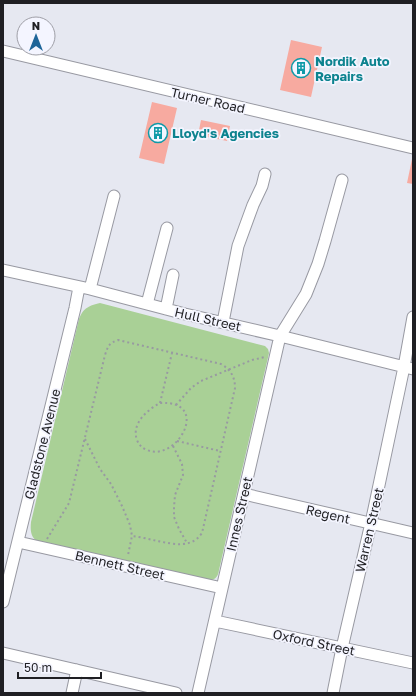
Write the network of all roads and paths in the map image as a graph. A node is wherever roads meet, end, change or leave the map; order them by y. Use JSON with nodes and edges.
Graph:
{"nodes":[{"id":1,"x":3,"y":51,"type":"edge"},
{"id":2,"x":413,"y":148,"type":"edge"},
{"id":3,"x":266,"y":174,"type":"dead end"},
{"id":4,"x":342,"y":180,"type":"dead end"},
{"id":5,"x":114,"y":196,"type":"dead end"},
{"id":6,"x":167,"y":228,"type":"dead end"},
{"id":7,"x":3,"y":270,"type":"edge"},
{"id":8,"x":174,"y":275,"type":"dead end"},
{"id":9,"x":79,"y":286,"type":"junction"},
{"id":10,"x":90,"y":289,"type":"junction"},
{"id":11,"x":147,"y":304,"type":"junction"},
{"id":12,"x":166,"y":309,"type":"junction"},
{"id":13,"x":413,"y":317,"type":"edge"},
{"id":14,"x":223,"y":322,"type":"junction"},
{"id":15,"x":280,"y":336,"type":"junction"},
{"id":16,"x":172,"y":353,"type":"junction"},
{"id":17,"x":275,"y":356,"type":"junction"},
{"id":18,"x":409,"y":368,"type":"edge"},
{"id":19,"x":229,"y":370,"type":"junction"},
{"id":20,"x":160,"y":403,"type":"junction"},
{"id":21,"x":176,"y":405,"type":"junction"},
{"id":22,"x":85,"y":438,"type":"junction"},
{"id":23,"x":177,"y":441,"type":"junction"},
{"id":24,"x":172,"y":446,"type":"junction"},
{"id":25,"x":220,"y":451,"type":"junction"},
{"id":26,"x":244,"y":494,"type":"junction"},
{"id":27,"x":371,"y":523,"type":"junction"},
{"id":28,"x":413,"y":533,"type":"edge"},
{"id":29,"x":132,"y":536,"type":"junction"},
{"id":30,"x":18,"y":542,"type":"junction"},
{"id":31,"x":187,"y":544,"type":"junction"},
{"id":32,"x":42,"y":548,"type":"junction"},
{"id":33,"x":126,"y":566,"type":"junction"},
{"id":34,"x":222,"y":588,"type":"junction"},
{"id":35,"x":3,"y":602,"type":"edge"},
{"id":36,"x":215,"y":620,"type":"junction"},
{"id":37,"x":342,"y":648,"type":"junction"},
{"id":38,"x":3,"y":653,"type":"edge"},
{"id":39,"x":413,"y":663,"type":"edge"},
{"id":40,"x":77,"y":670,"type":"junction"},
{"id":41,"x":72,"y":693,"type":"edge"},
{"id":42,"x":176,"y":693,"type":"edge"},
{"id":43,"x":198,"y":693,"type":"edge"},
{"id":44,"x":332,"y":693,"type":"edge"}],
"edges":[{"from":1,"to":2,"type":"street","name":"Turner Road"},
{"from":3,"to":14,"type":"street"},
{"from":4,"to":15,"type":"street","name":"Innes Street"},
{"from":5,"to":10,"type":"street"},
{"from":6,"to":11,"type":"street"},
{"from":7,"to":9,"type":"street","name":"Hull Street"},
{"from":8,"to":12,"type":"street"},
{"from":9,"to":10,"type":"street","name":"Hull Street"},
{"from":9,"to":30,"type":"street","name":"Gladstone Avenue"},
{"from":10,"to":11,"type":"street","name":"Hull Street"},
{"from":11,"to":12,"type":"street","name":"Hull Street"},
{"from":12,"to":14,"type":"street","name":"Hull Street"},
{"from":13,"to":18,"type":"street","name":"Warren Street"},
{"from":14,"to":15,"type":"street","name":"Hull Street"},
{"from":15,"to":17,"type":"street","name":"Innes Street"},
{"from":15,"to":18,"type":"street","name":"Hull Street"},
{"from":16,"to":19,"type":"path"},
{"from":16,"to":20,"type":"path"},
{"from":16,"to":22,"type":"path"},
{"from":17,"to":19,"type":"path"},
{"from":17,"to":26,"type":"street","name":"Innes Street"},
{"from":18,"to":27,"type":"street","name":"Warren Street"},
{"from":19,"to":21,"type":"path"},
{"from":19,"to":25,"type":"path"},
{"from":20,"to":21,"type":"path"},
{"from":20,"to":24,"type":"path"},
{"from":21,"to":23,"type":"path"},
{"from":22,"to":29,"type":"path"},
{"from":22,"to":32,"type":"path"},
{"from":23,"to":24,"type":"path"},
{"from":23,"to":25,"type":"path"},
{"from":24,"to":31,"type":"path"},
{"from":25,"to":31,"type":"path"},
{"from":26,"to":27,"type":"street","name":"Regent"},
{"from":26,"to":34,"type":"street","name":"Innes Street"},
{"from":27,"to":28,"type":"street","name":"Regent"},
{"from":27,"to":37,"type":"street","name":"Warren Street"},
{"from":29,"to":31,"type":"path"},
{"from":29,"to":33,"type":"path"},
{"from":30,"to":32,"type":"street","name":"Bennett Street"},
{"from":30,"to":35,"type":"street","name":"Gladstone Avenue"},
{"from":32,"to":33,"type":"street","name":"Bennett Street"},
{"from":33,"to":34,"type":"street","name":"Bennett Street"},
{"from":34,"to":36,"type":"street","name":"Innes Street"},
{"from":36,"to":37,"type":"street","name":"Oxford Street"},
{"from":36,"to":43,"type":"street","name":"Innes Street"},
{"from":37,"to":39,"type":"street","name":"Oxford Street"},
{"from":37,"to":44,"type":"street","name":"Warren Street"},
{"from":38,"to":40,"type":"street"},
{"from":40,"to":41,"type":"street"},
{"from":40,"to":42,"type":"street"}]}
